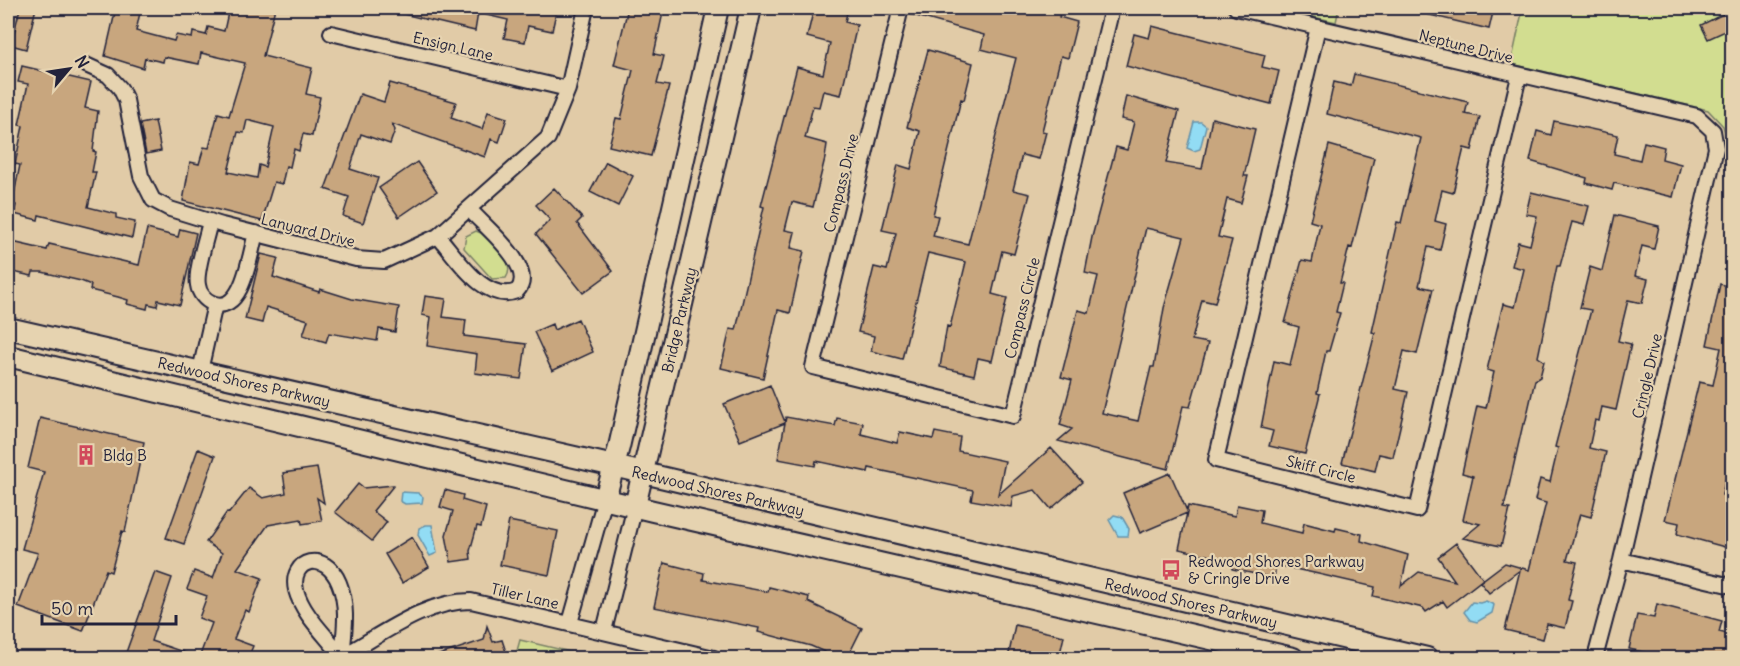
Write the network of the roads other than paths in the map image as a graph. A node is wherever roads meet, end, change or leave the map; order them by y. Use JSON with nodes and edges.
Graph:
{"nodes":[{"id":1,"x":586,"y":8,"type":"edge"},
{"id":2,"x":718,"y":8,"type":"edge"},
{"id":3,"x":751,"y":8,"type":"edge"},
{"id":4,"x":901,"y":8,"type":"edge"},
{"id":5,"x":1112,"y":8,"type":"edge"},
{"id":6,"x":1236,"y":8,"type":"edge"},
{"id":7,"x":1318,"y":27,"type":"junction"},
{"id":8,"x":331,"y":33,"type":"dead end"},
{"id":9,"x":87,"y":65,"type":"dead end"},
{"id":10,"x":1519,"y":76,"type":"junction"},
{"id":11,"x":568,"y":89,"type":"junction"},
{"id":12,"x":1688,"y":114,"type":"joint"},
{"id":13,"x":470,"y":210,"type":"junction"},
{"id":14,"x":210,"y":221,"type":"junction"},
{"id":15,"x":255,"y":233,"type":"junction"},
{"id":16,"x":438,"y":236,"type":"junction"},
{"id":17,"x":215,"y":304,"type":"junction"},
{"id":18,"x":8,"y":328,"type":"edge"},
{"id":19,"x":8,"y":356,"type":"edge"},
{"id":20,"x":813,"y":367,"type":"joint"},
{"id":21,"x":200,"y":371,"type":"junction"},
{"id":22,"x":614,"y":466,"type":"junction"},
{"id":23,"x":642,"y":473,"type":"junction"},
{"id":24,"x":604,"y":499,"type":"junction"},
{"id":25,"x":635,"y":506,"type":"junction"},
{"id":26,"x":1621,"y":560,"type":"junction"},
{"id":27,"x":1732,"y":586,"type":"edge"},
{"id":28,"x":570,"y":623,"type":"junction"},
{"id":29,"x":604,"y":631,"type":"junction"},
{"id":30,"x":341,"y":658,"type":"edge"},
{"id":31,"x":714,"y":658,"type":"edge"},
{"id":32,"x":1293,"y":658,"type":"edge"},
{"id":33,"x":1427,"y":658,"type":"edge"},
{"id":34,"x":1595,"y":658,"type":"edge"}],
"edges":[{"from":1,"to":11,"type":"street","name":"Lanyard Drive"},
{"from":2,"to":22,"type":"main road","name":"Bridge Parkway"},
{"from":3,"to":23,"type":"main road","name":"Bridge Parkway"},
{"from":4,"to":20,"type":"street","name":"Compass Drive"},
{"from":5,"to":20,"type":"street","name":"Compass Circle"},
{"from":6,"to":7,"type":"street","name":"Neptune Drive"},
{"from":7,"to":10,"type":"street","name":"Neptune Drive"},
{"from":7,"to":10,"type":"street","name":"Skiff Circle"},
{"from":8,"to":11,"type":"street","name":"Ensign Lane"},
{"from":9,"to":14,"type":"street","name":"Lanyard Drive"},
{"from":10,"to":12,"type":"street","name":"Neptune Drive"},
{"from":11,"to":13,"type":"street","name":"Lanyard Drive"},
{"from":12,"to":26,"type":"street","name":"Cringle Drive"},
{"from":13,"to":16,"type":"street","name":"Lanyard Drive"},
{"from":13,"to":16,"type":"street"},
{"from":14,"to":15,"type":"street","name":"Lanyard Drive"},
{"from":14,"to":17,"type":"street"},
{"from":15,"to":16,"type":"street","name":"Lanyard Drive"},
{"from":15,"to":17,"type":"street"},
{"from":17,"to":21,"type":"street"},
{"from":18,"to":21,"type":"main road","name":"Redwood Shores Parkway"},
{"from":19,"to":24,"type":"main road","name":"Redwood Shores Parkway"},
{"from":21,"to":22,"type":"main road","name":"Redwood Shores Parkway"},
{"from":22,"to":23,"type":"main road","name":"Redwood Shores Parkway"},
{"from":22,"to":24,"type":"main road","name":"Bridge Parkway"},
{"from":23,"to":25,"type":"main road","name":"Bridge Parkway"},
{"from":23,"to":33,"type":"main road","name":"Redwood Shores Parkway"},
{"from":24,"to":25,"type":"main road","name":"Redwood Shores Parkway"},
{"from":24,"to":28,"type":"street","name":"Bridge Parkway"},
{"from":25,"to":29,"type":"street","name":"Bridge Parkway"},
{"from":25,"to":32,"type":"main road","name":"Redwood Shores Parkway"},
{"from":26,"to":27,"type":"street"},
{"from":26,"to":34,"type":"street","name":"Cringle Drive"},
{"from":28,"to":29,"type":"street","name":"Tiller Lane"},
{"from":28,"to":30,"type":"street","name":"Tiller Lane"},
{"from":29,"to":31,"type":"street","name":"Tiller Lane"},
{"from":30,"to":30,"type":"street"}]}
